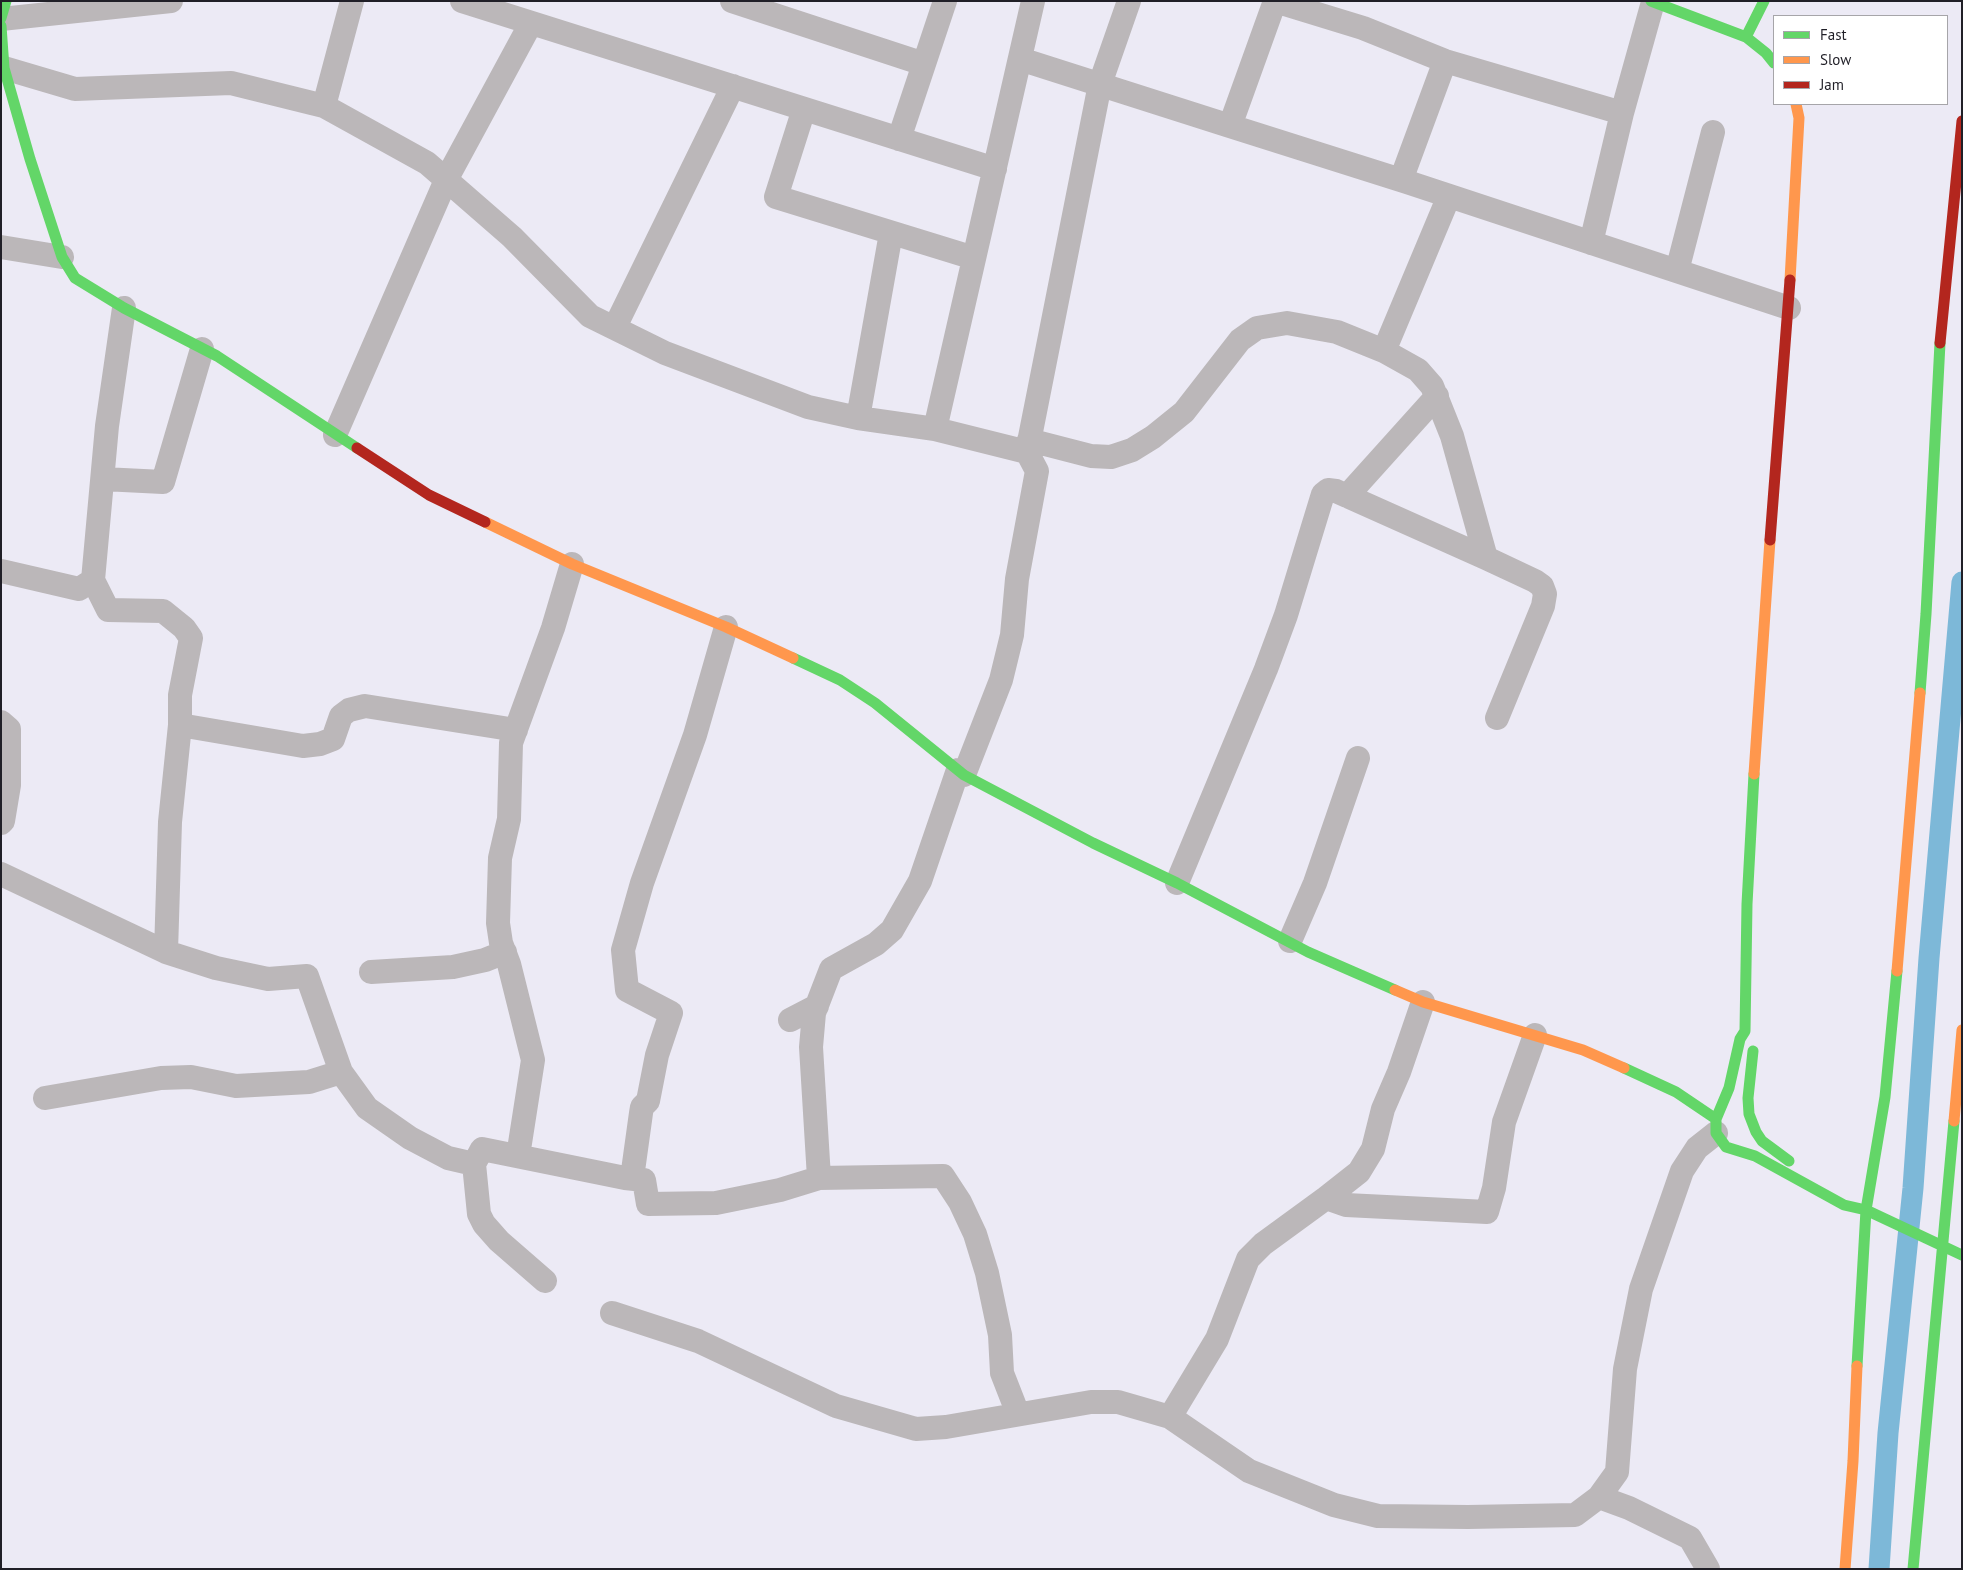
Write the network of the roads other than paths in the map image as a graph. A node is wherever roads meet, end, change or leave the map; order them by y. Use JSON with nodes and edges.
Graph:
{"nodes":[{"id":1,"x":6,"y":1,"type":"edge"},
{"id":2,"x":171,"y":1,"type":"edge"},
{"id":3,"x":352,"y":1,"type":"edge"},
{"id":4,"x":462,"y":1,"type":"edge"},
{"id":5,"x":732,"y":1,"type":"edge"},
{"id":6,"x":945,"y":1,"type":"edge"},
{"id":7,"x":1033,"y":1,"type":"edge"},
{"id":8,"x":1129,"y":1,"type":"edge"},
{"id":9,"x":1275,"y":1,"type":"edge"},
{"id":10,"x":1764,"y":1,"type":"edge"},
{"id":11,"x":1652,"y":2,"type":"edge"},
{"id":12,"x":1,"y":19,"type":"edge"},
{"id":13,"x":531,"y":23,"type":"junction"},
{"id":14,"x":1,"y":26,"type":"edge"},
{"id":15,"x":1746,"y":37,"type":"junction"},
{"id":16,"x":2,"y":57,"type":"edge"},
{"id":17,"x":1020,"y":59,"type":"junction"},
{"id":18,"x":1445,"y":61,"type":"junction"},
{"id":19,"x":1773,"y":62,"type":"edge"},
{"id":20,"x":924,"y":64,"type":"junction"},
{"id":21,"x":1100,"y":84,"type":"junction"},
{"id":22,"x":733,"y":86,"type":"junction"},
{"id":23,"x":1796,"y":105,"type":"edge"},
{"id":24,"x":324,"y":106,"type":"junction"},
{"id":25,"x":804,"y":109,"type":"junction"},
{"id":26,"x":1622,"y":113,"type":"junction"},
{"id":27,"x":1962,"y":121,"type":"edge"},
{"id":28,"x":1230,"y":126,"type":"junction"},
{"id":29,"x":1713,"y":132,"type":"dead end"},
{"id":30,"x":899,"y":139,"type":"junction"},
{"id":31,"x":995,"y":169,"type":"junction"},
{"id":32,"x":446,"y":180,"type":"junction"},
{"id":33,"x":1401,"y":180,"type":"junction"},
{"id":34,"x":1449,"y":196,"type":"junction"},
{"id":35,"x":891,"y":233,"type":"junction"},
{"id":36,"x":1591,"y":243,"type":"junction"},
{"id":37,"x":1,"y":247,"type":"edge"},
{"id":38,"x":62,"y":257,"type":"junction"},
{"id":39,"x":974,"y":258,"type":"junction"},
{"id":40,"x":1677,"y":271,"type":"junction"},
{"id":41,"x":124,"y":308,"type":"junction"},
{"id":42,"x":1789,"y":308,"type":"junction"},
{"id":43,"x":615,"y":327,"type":"junction"},
{"id":44,"x":202,"y":349,"type":"junction"},
{"id":45,"x":1384,"y":350,"type":"junction"},
{"id":46,"x":1437,"y":396,"type":"junction"},
{"id":47,"x":858,"y":418,"type":"junction"},
{"id":48,"x":935,"y":429,"type":"junction"},
{"id":49,"x":335,"y":435,"type":"junction"},
{"id":50,"x":1028,"y":446,"type":"junction"},
{"id":51,"x":103,"y":479,"type":"junction"},
{"id":52,"x":1348,"y":496,"type":"junction"},
{"id":53,"x":1486,"y":558,"type":"junction"},
{"id":54,"x":572,"y":564,"type":"junction"},
{"id":55,"x":1,"y":571,"type":"edge"},
{"id":56,"x":92,"y":580,"type":"junction"},
{"id":57,"x":726,"y":626,"type":"junction"},
{"id":58,"x":1497,"y":718,"type":"dead end"},
{"id":59,"x":1,"y":722,"type":"edge"},
{"id":60,"x":180,"y":725,"type":"junction"},
{"id":61,"x":516,"y":730,"type":"junction"},
{"id":62,"x":1358,"y":758,"type":"dead end"},
{"id":63,"x":961,"y":773,"type":"junction"},
{"id":64,"x":1,"y":823,"type":"edge"},
{"id":65,"x":1,"y":874,"type":"edge"},
{"id":66,"x":1177,"y":884,"type":"junction"},
{"id":67,"x":1290,"y":942,"type":"junction"},
{"id":68,"x":166,"y":952,"type":"junction"},
{"id":69,"x":505,"y":952,"type":"junction"},
{"id":70,"x":371,"y":972,"type":"dead end"},
{"id":71,"x":1423,"y":1002,"type":"junction"},
{"id":72,"x":816,"y":1006,"type":"junction"},
{"id":73,"x":790,"y":1020,"type":"dead end"},
{"id":74,"x":1962,"y":1030,"type":"edge"},
{"id":75,"x":1745,"y":1031,"type":"junction"},
{"id":76,"x":1535,"y":1035,"type":"junction"},
{"id":77,"x":340,"y":1072,"type":"junction"},
{"id":78,"x":45,"y":1098,"type":"dead end"},
{"id":79,"x":1749,"y":1114,"type":"junction"},
{"id":80,"x":1717,"y":1121,"type":"junction"},
{"id":81,"x":518,"y":1156,"type":"junction"},
{"id":82,"x":474,"y":1164,"type":"junction"},
{"id":83,"x":1796,"y":1165,"type":"dead end"},
{"id":84,"x":632,"y":1178,"type":"junction"},
{"id":85,"x":819,"y":1178,"type":"junction"},
{"id":86,"x":1849,"y":1194,"type":"dead end"},
{"id":87,"x":1326,"y":1198,"type":"junction"},
{"id":88,"x":1866,"y":1210,"type":"junction"},
{"id":89,"x":1942,"y":1246,"type":"junction"},
{"id":90,"x":1962,"y":1255,"type":"edge"},
{"id":91,"x":545,"y":1281,"type":"dead end"},
{"id":92,"x":612,"y":1313,"type":"dead end"},
{"id":93,"x":1018,"y":1414,"type":"junction"},
{"id":94,"x":1170,"y":1417,"type":"junction"},
{"id":95,"x":1599,"y":1497,"type":"junction"},
{"id":96,"x":1708,"y":1569,"type":"edge"},
{"id":97,"x":1845,"y":1569,"type":"edge"},
{"id":98,"x":1912,"y":1569,"type":"edge"}],
"edges":[{"from":1,"to":12,"type":"street"},
{"from":2,"to":12,"type":"street"},
{"from":3,"to":24,"type":"street"},
{"from":4,"to":13,"type":"street"},
{"from":5,"to":20,"type":"street"},
{"from":6,"to":20,"type":"street"},
{"from":7,"to":17,"type":"street"},
{"from":8,"to":21,"type":"street"},
{"from":9,"to":18,"type":"street"},
{"from":9,"to":28,"type":"street"},
{"from":10,"to":15,"type":"street"},
{"from":11,"to":15,"type":"street"},
{"from":11,"to":26,"type":"street"},
{"from":13,"to":22,"type":"street"},
{"from":13,"to":32,"type":"street"},
{"from":14,"to":16,"type":"street"},
{"from":15,"to":19,"type":"street"},
{"from":16,"to":24,"type":"street"},
{"from":16,"to":38,"type":"street"},
{"from":17,"to":21,"type":"street"},
{"from":17,"to":31,"type":"street"},
{"from":18,"to":26,"type":"street"},
{"from":18,"to":33,"type":"street"},
{"from":20,"to":30,"type":"street"},
{"from":21,"to":28,"type":"street"},
{"from":21,"to":50,"type":"street"},
{"from":22,"to":25,"type":"street"},
{"from":22,"to":43,"type":"street"},
{"from":23,"to":42,"type":"street"},
{"from":24,"to":32,"type":"street"},
{"from":25,"to":30,"type":"street"},
{"from":25,"to":35,"type":"street"},
{"from":26,"to":36,"type":"street"},
{"from":27,"to":88,"type":"street"},
{"from":28,"to":33,"type":"street"},
{"from":29,"to":40,"type":"street"},
{"from":30,"to":31,"type":"street"},
{"from":31,"to":39,"type":"street"},
{"from":32,"to":43,"type":"street"},
{"from":32,"to":49,"type":"street"},
{"from":33,"to":34,"type":"street"},
{"from":34,"to":36,"type":"street"},
{"from":34,"to":45,"type":"street"},
{"from":35,"to":39,"type":"street"},
{"from":35,"to":47,"type":"street"},
{"from":36,"to":40,"type":"street"},
{"from":37,"to":38,"type":"street"},
{"from":38,"to":41,"type":"street"},
{"from":39,"to":48,"type":"street"},
{"from":40,"to":42,"type":"street"},
{"from":41,"to":44,"type":"street"},
{"from":41,"to":51,"type":"street"},
{"from":42,"to":75,"type":"street"},
{"from":43,"to":47,"type":"street"},
{"from":44,"to":49,"type":"street"},
{"from":44,"to":51,"type":"street"},
{"from":45,"to":46,"type":"street"},
{"from":45,"to":50,"type":"street"},
{"from":46,"to":52,"type":"street"},
{"from":46,"to":53,"type":"street"},
{"from":47,"to":48,"type":"street"},
{"from":48,"to":50,"type":"street"},
{"from":49,"to":54,"type":"street"},
{"from":50,"to":63,"type":"street"},
{"from":51,"to":56,"type":"street"},
{"from":52,"to":53,"type":"street"},
{"from":52,"to":66,"type":"street"},
{"from":53,"to":58,"type":"street"},
{"from":54,"to":57,"type":"street"},
{"from":54,"to":61,"type":"street"},
{"from":55,"to":56,"type":"street"},
{"from":56,"to":60,"type":"street"},
{"from":57,"to":63,"type":"street"},
{"from":57,"to":84,"type":"street"},
{"from":59,"to":64,"type":"street"},
{"from":60,"to":61,"type":"street"},
{"from":60,"to":68,"type":"street"},
{"from":61,"to":69,"type":"street"},
{"from":62,"to":67,"type":"street"},
{"from":63,"to":66,"type":"street"},
{"from":63,"to":72,"type":"street"},
{"from":65,"to":68,"type":"street"},
{"from":66,"to":67,"type":"street"},
{"from":67,"to":71,"type":"street"},
{"from":68,"to":77,"type":"street"},
{"from":69,"to":70,"type":"street"},
{"from":69,"to":81,"type":"street"},
{"from":71,"to":76,"type":"street"},
{"from":71,"to":87,"type":"street"},
{"from":72,"to":73,"type":"street"},
{"from":72,"to":85,"type":"street"},
{"from":74,"to":89,"type":"street"},
{"from":75,"to":79,"type":"street"},
{"from":75,"to":80,"type":"street"},
{"from":76,"to":80,"type":"street"},
{"from":76,"to":87,"type":"street"},
{"from":77,"to":78,"type":"street"},
{"from":77,"to":82,"type":"street"},
{"from":79,"to":80,"type":"street"},
{"from":79,"to":83,"type":"street"},
{"from":80,"to":88,"type":"street"},
{"from":80,"to":95,"type":"street"},
{"from":81,"to":82,"type":"street"},
{"from":81,"to":84,"type":"street"},
{"from":82,"to":91,"type":"street"},
{"from":84,"to":85,"type":"street"},
{"from":85,"to":93,"type":"street"},
{"from":86,"to":88,"type":"street"},
{"from":87,"to":94,"type":"street"},
{"from":88,"to":89,"type":"street"},
{"from":88,"to":97,"type":"street"},
{"from":89,"to":90,"type":"street"},
{"from":89,"to":98,"type":"street"},
{"from":92,"to":93,"type":"street"},
{"from":93,"to":94,"type":"street"},
{"from":94,"to":95,"type":"street"},
{"from":95,"to":96,"type":"street"}]}
